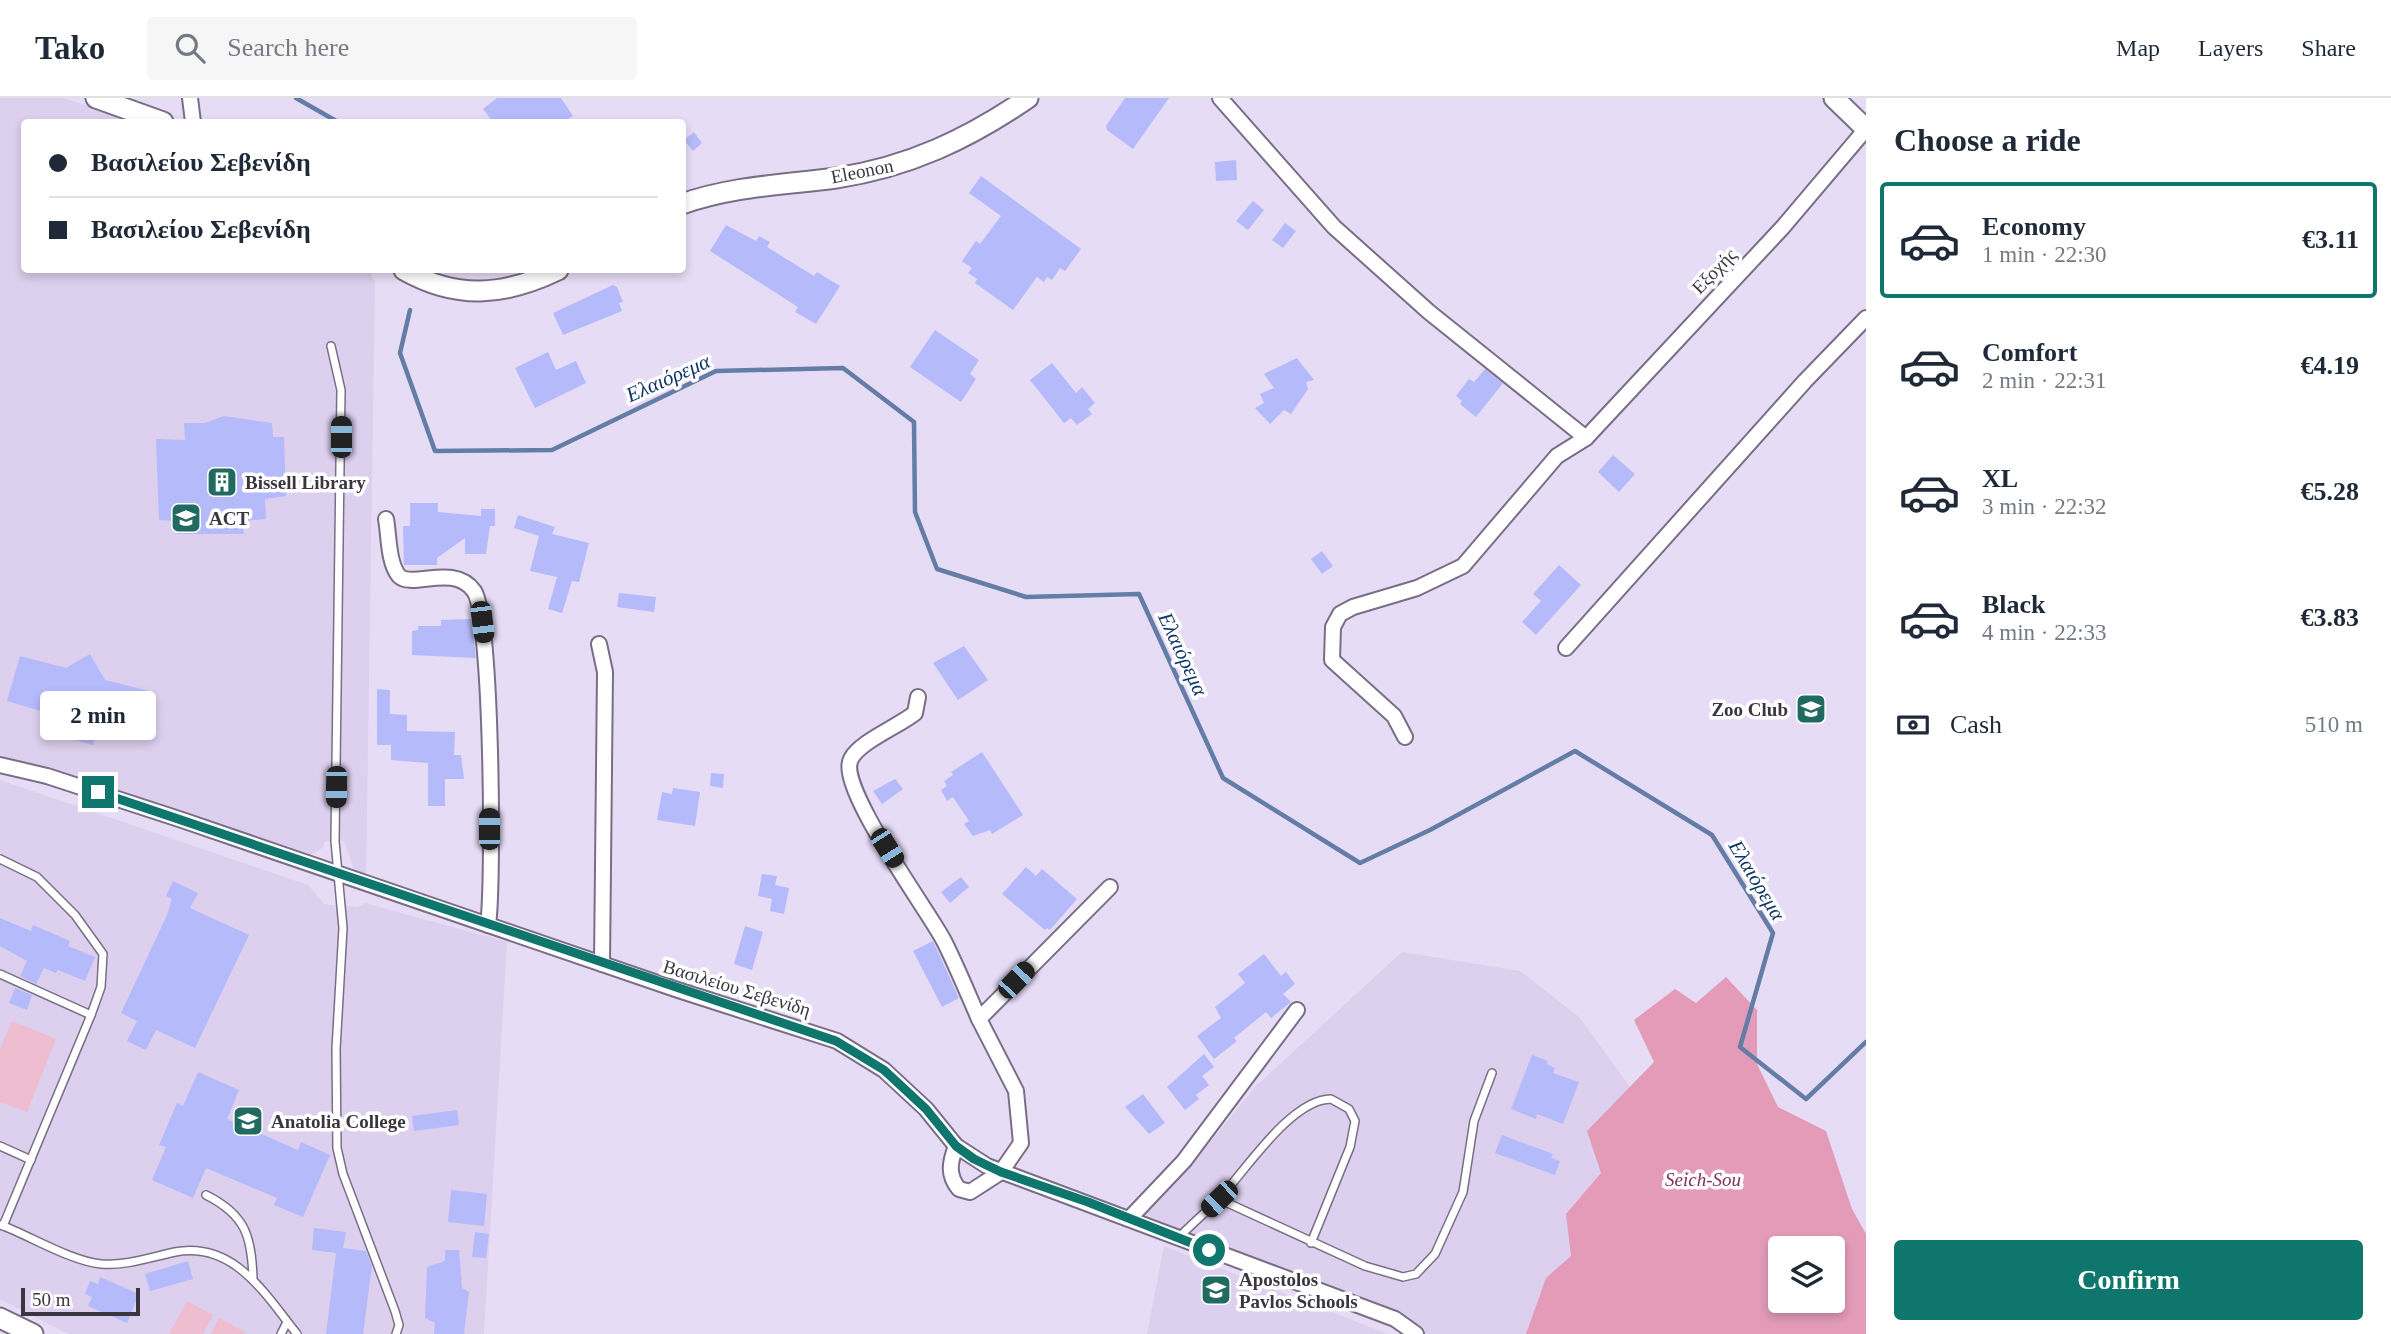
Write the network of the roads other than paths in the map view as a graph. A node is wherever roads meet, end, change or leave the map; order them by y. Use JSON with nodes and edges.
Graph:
{"nodes":[{"id":1,"x":96,"y":98,"type":"edge"},
{"id":2,"x":190,"y":98,"type":"edge"},
{"id":3,"x":1028,"y":98,"type":"edge"},
{"id":4,"x":1220,"y":98,"type":"edge"},
{"id":5,"x":1834,"y":98,"type":"edge"},
{"id":6,"x":155,"y":119,"type":"edge"},
{"id":7,"x":193,"y":119,"type":"edge"},
{"id":8,"x":1866,"y":129,"type":"edge"},
{"id":9,"x":686,"y":203,"type":"edge"},
{"id":10,"x":409,"y":273,"type":"edge"},
{"id":11,"x":552,"y":273,"type":"edge"},
{"id":12,"x":1866,"y":318,"type":"edge"},
{"id":13,"x":331,"y":346,"type":"dead end"},
{"id":14,"x":1586,"y":438,"type":"junction"},
{"id":15,"x":386,"y":519,"type":"dead end"},
{"id":16,"x":599,"y":644,"type":"dead end"},
{"id":17,"x":1566,"y":648,"type":"dead end"},
{"id":18,"x":918,"y":696,"type":"dead end"},
{"id":19,"x":1405,"y":737,"type":"dead end"},
{"id":20,"x":0,"y":765,"type":"edge"},
{"id":21,"x":0,"y":859,"type":"edge"},
{"id":22,"x":338,"y":875,"type":"junction"},
{"id":23,"x":1110,"y":887,"type":"dead end"},
{"id":24,"x":488,"y":925,"type":"junction"},
{"id":25,"x":602,"y":964,"type":"junction"},
{"id":26,"x":0,"y":975,"type":"edge"},
{"id":27,"x":1297,"y":1010,"type":"dead end"},
{"id":28,"x":91,"y":1015,"type":"junction"},
{"id":29,"x":979,"y":1020,"type":"junction"},
{"id":30,"x":1492,"y":1073,"type":"dead end"},
{"id":31,"x":0,"y":1146,"type":"edge"},
{"id":32,"x":956,"y":1146,"type":"junction"},
{"id":33,"x":31,"y":1160,"type":"junction"},
{"id":34,"x":1001,"y":1172,"type":"junction"},
{"id":35,"x":206,"y":1195,"type":"dead end"},
{"id":36,"x":1219,"y":1199,"type":"junction"},
{"id":37,"x":1129,"y":1219,"type":"junction"},
{"id":38,"x":1,"y":1225,"type":"edge"},
{"id":39,"x":1178,"y":1238,"type":"junction"},
{"id":40,"x":1311,"y":1243,"type":"junction"},
{"id":41,"x":253,"y":1280,"type":"junction"},
{"id":42,"x":0,"y":1318,"type":"edge"},
{"id":43,"x":287,"y":1322,"type":"junction"},
{"id":44,"x":33,"y":1334,"type":"edge"},
{"id":45,"x":281,"y":1334,"type":"edge"},
{"id":46,"x":297,"y":1334,"type":"edge"},
{"id":47,"x":396,"y":1334,"type":"edge"},
{"id":48,"x":1416,"y":1334,"type":"edge"}],
"edges":[{"from":1,"to":6,"type":"street"},
{"from":2,"to":7,"type":"street"},
{"from":3,"to":9,"type":"street","name":"Eleonon"},
{"from":4,"to":14,"type":"street"},
{"from":5,"to":8,"type":"street"},
{"from":8,"to":14,"type":"street","name":"Εξοχής"},
{"from":10,"to":11,"type":"street"},
{"from":12,"to":17,"type":"street"},
{"from":13,"to":22,"type":"lane"},
{"from":14,"to":19,"type":"street","name":"Εξοχής"},
{"from":15,"to":24,"type":"street"},
{"from":16,"to":25,"type":"street"},
{"from":18,"to":29,"type":"street"},
{"from":20,"to":22,"type":"street","name":"Βασιλείου Σεβενίδη"},
{"from":21,"to":28,"type":"lane"},
{"from":22,"to":24,"type":"street","name":"Βασιλείου Σεβενίδη"},
{"from":22,"to":47,"type":"lane"},
{"from":23,"to":29,"type":"street"},
{"from":24,"to":25,"type":"street","name":"Βασιλείου Σεβενίδη"},
{"from":25,"to":32,"type":"street","name":"Βασιλείου Σεβενίδη"},
{"from":26,"to":28,"type":"lane"},
{"from":27,"to":37,"type":"street"},
{"from":28,"to":33,"type":"lane"},
{"from":29,"to":34,"type":"street"},
{"from":30,"to":40,"type":"lane"},
{"from":31,"to":33,"type":"lane"},
{"from":32,"to":34,"type":"street","name":"Βασιλείου Σεβενίδη"},
{"from":32,"to":34,"type":"street"},
{"from":33,"to":38,"type":"lane"},
{"from":34,"to":37,"type":"street","name":"Βασιλείου Σεβενίδη"},
{"from":35,"to":41,"type":"lane"},
{"from":36,"to":39,"type":"lane"},
{"from":36,"to":40,"type":"lane"},
{"from":36,"to":40,"type":"lane"},
{"from":37,"to":39,"type":"street","name":"Βασιλείου Σεβενίδη"},
{"from":38,"to":41,"type":"lane"},
{"from":39,"to":48,"type":"street","name":"Βασιλείου Σεβενίδη"},
{"from":41,"to":43,"type":"lane"},
{"from":42,"to":44,"type":"street"},
{"from":43,"to":45,"type":"lane"},
{"from":43,"to":46,"type":"lane"}]}
